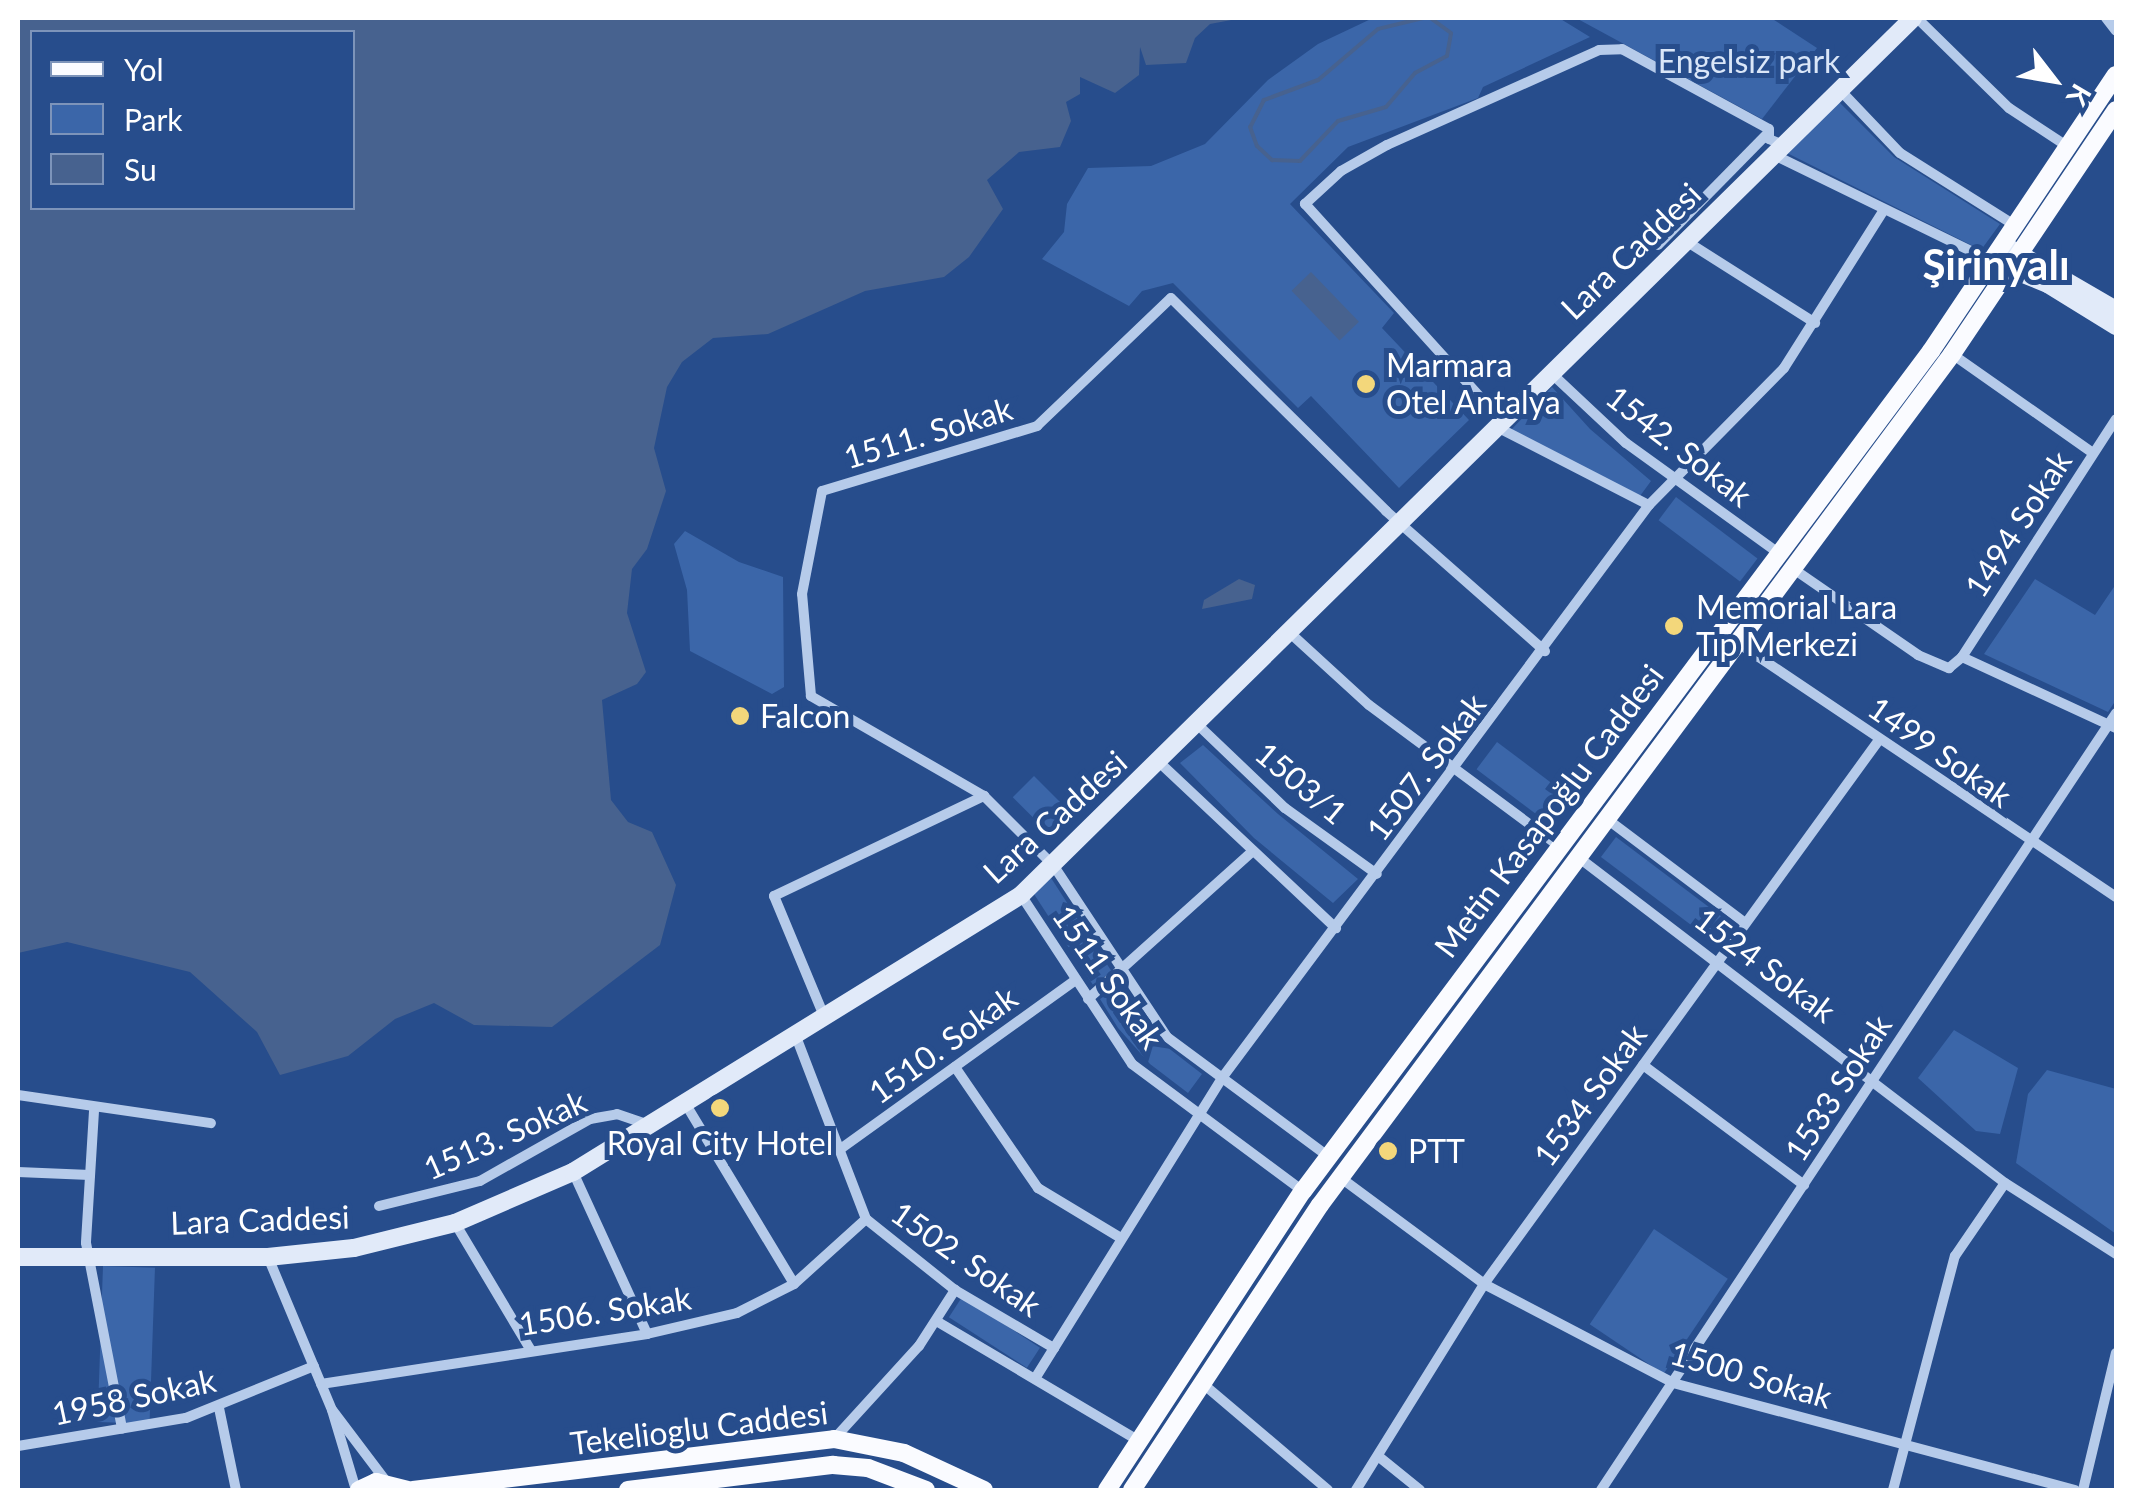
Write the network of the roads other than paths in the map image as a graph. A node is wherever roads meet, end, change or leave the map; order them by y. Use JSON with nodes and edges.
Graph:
{"nodes":[{"id":1,"x":1915,"y":18,"type":"edge"},
{"id":2,"x":2106,"y":18,"type":"edge"},
{"id":3,"x":2116,"y":31,"type":"edge"},
{"id":4,"x":2116,"y":75,"type":"edge"},
{"id":5,"x":1839,"y":89,"type":"junction"},
{"id":6,"x":2116,"y":110,"type":"edge"},
{"id":7,"x":1774,"y":143,"type":"junction"},
{"id":8,"x":2070,"y":148,"type":"junction"},
{"id":9,"x":1884,"y":210,"type":"junction"},
{"id":10,"x":2017,"y":227,"type":"junction"},
{"id":11,"x":1686,"y":241,"type":"junction"},
{"id":12,"x":1658,"y":245,"type":"dead end"},
{"id":13,"x":2012,"y":249,"type":"junction"},
{"id":14,"x":2000,"y":266,"type":"junction"},
{"id":15,"x":2116,"y":310,"type":"edge"},
{"id":16,"x":1815,"y":323,"type":"junction"},
{"id":17,"x":2116,"y":326,"type":"edge"},
{"id":18,"x":1952,"y":354,"type":"junction"},
{"id":19,"x":1550,"y":372,"type":"junction"},
{"id":20,"x":2116,"y":418,"type":"edge"},
{"id":21,"x":1498,"y":423,"type":"junction"},
{"id":22,"x":2093,"y":453,"type":"junction"},
{"id":23,"x":1673,"y":478,"type":"junction"},
{"id":24,"x":1649,"y":506,"type":"junction"},
{"id":25,"x":1398,"y":523,"type":"junction"},
{"id":26,"x":1780,"y":554,"type":"junction"},
{"id":27,"x":1794,"y":570,"type":"junction"},
{"id":28,"x":1289,"y":632,"type":"junction"},
{"id":29,"x":1738,"y":643,"type":"junction"},
{"id":30,"x":1544,"y":650,"type":"junction"},
{"id":31,"x":1962,"y":658,"type":"junction"},
{"id":32,"x":2116,"y":713,"type":"edge"},
{"id":33,"x":1197,"y":724,"type":"junction"},
{"id":34,"x":2113,"y":726,"type":"edge"},
{"id":35,"x":1880,"y":740,"type":"junction"},
{"id":36,"x":1159,"y":762,"type":"junction"},
{"id":37,"x":1456,"y":770,"type":"junction"},
{"id":38,"x":984,"y":796,"type":"junction"},
{"id":39,"x":1607,"y":819,"type":"junction"},
{"id":40,"x":2030,"y":844,"type":"junction"},
{"id":41,"x":1559,"y":846,"type":"junction"},
{"id":42,"x":1252,"y":852,"type":"junction"},
{"id":43,"x":1578,"y":857,"type":"junction"},
{"id":44,"x":1054,"y":866,"type":"junction"},
{"id":45,"x":1377,"y":874,"type":"junction"},
{"id":46,"x":1021,"y":895,"type":"junction"},
{"id":47,"x":2116,"y":897,"type":"edge"},
{"id":48,"x":1745,"y":923,"type":"junction"},
{"id":49,"x":1336,"y":928,"type":"junction"},
{"id":50,"x":1718,"y":960,"type":"junction"},
{"id":51,"x":1122,"y":975,"type":"junction"},
{"id":52,"x":1076,"y":980,"type":"junction"},
{"id":53,"x":1088,"y":999,"type":"junction"},
{"id":54,"x":824,"y":1016,"type":"junction"},
{"id":55,"x":795,"y":1034,"type":"junction"},
{"id":56,"x":1642,"y":1065,"type":"junction"},
{"id":57,"x":955,"y":1067,"type":"junction"},
{"id":58,"x":1222,"y":1078,"type":"junction"},
{"id":59,"x":1874,"y":1078,"type":"junction"},
{"id":60,"x":18,"y":1095,"type":"edge"},
{"id":61,"x":686,"y":1103,"type":"junction"},
{"id":62,"x":94,"y":1110,"type":"junction"},
{"id":63,"x":1198,"y":1112,"type":"junction"},
{"id":64,"x":211,"y":1123,"type":"dead end"},
{"id":65,"x":650,"y":1125,"type":"junction"},
{"id":66,"x":839,"y":1150,"type":"junction"},
{"id":67,"x":1329,"y":1157,"type":"junction"},
{"id":68,"x":18,"y":1172,"type":"edge"},
{"id":69,"x":573,"y":1172,"type":"junction"},
{"id":70,"x":90,"y":1176,"type":"junction"},
{"id":71,"x":1340,"y":1178,"type":"junction"},
{"id":72,"x":2005,"y":1183,"type":"junction"},
{"id":73,"x":1804,"y":1185,"type":"junction"},
{"id":74,"x":1303,"y":1192,"type":"junction"},
{"id":75,"x":380,"y":1206,"type":"dead end"},
{"id":76,"x":866,"y":1219,"type":"junction"},
{"id":77,"x":455,"y":1224,"type":"junction"},
{"id":78,"x":1121,"y":1238,"type":"junction"},
{"id":79,"x":90,"y":1253,"type":"junction"},
{"id":80,"x":2116,"y":1254,"type":"edge"},
{"id":81,"x":18,"y":1256,"type":"edge"},
{"id":82,"x":268,"y":1257,"type":"junction"},
{"id":83,"x":794,"y":1284,"type":"junction"},
{"id":84,"x":1484,"y":1284,"type":"junction"},
{"id":85,"x":956,"y":1290,"type":"junction"},
{"id":86,"x":938,"y":1322,"type":"junction"},
{"id":87,"x":647,"y":1334,"type":"junction"},
{"id":88,"x":1054,"y":1348,"type":"junction"},
{"id":89,"x":530,"y":1349,"type":"junction"},
{"id":90,"x":2116,"y":1352,"type":"edge"},
{"id":91,"x":314,"y":1366,"type":"junction"},
{"id":92,"x":1036,"y":1377,"type":"junction"},
{"id":93,"x":1202,"y":1383,"type":"junction"},
{"id":94,"x":1673,"y":1383,"type":"junction"},
{"id":95,"x":321,"y":1384,"type":"junction"},
{"id":96,"x":219,"y":1408,"type":"junction"},
{"id":97,"x":332,"y":1410,"type":"junction"},
{"id":98,"x":122,"y":1428,"type":"junction"},
{"id":99,"x":834,"y":1438,"type":"junction"},
{"id":100,"x":1140,"y":1441,"type":"junction"},
{"id":101,"x":1905,"y":1443,"type":"junction"},
{"id":102,"x":18,"y":1446,"type":"edge"},
{"id":103,"x":1378,"y":1456,"type":"junction"},
{"id":104,"x":401,"y":1489,"type":"edge"},
{"id":105,"x":236,"y":1490,"type":"edge"},
{"id":106,"x":357,"y":1490,"type":"edge"},
{"id":107,"x":628,"y":1490,"type":"edge"},
{"id":108,"x":926,"y":1490,"type":"edge"},
{"id":109,"x":984,"y":1490,"type":"edge"},
{"id":110,"x":1107,"y":1490,"type":"edge"},
{"id":111,"x":1132,"y":1490,"type":"edge"},
{"id":112,"x":1328,"y":1490,"type":"edge"},
{"id":113,"x":1356,"y":1490,"type":"edge"},
{"id":114,"x":1420,"y":1490,"type":"edge"},
{"id":115,"x":1601,"y":1490,"type":"edge"},
{"id":116,"x":1892,"y":1490,"type":"edge"},
{"id":117,"x":2075,"y":1490,"type":"edge"},
{"id":118,"x":2083,"y":1490,"type":"edge"}],
"edges":[{"from":1,"to":5,"type":"street","name":"Lara Caddesi"},
{"from":1,"to":8,"type":"street"},
{"from":2,"to":3,"type":"street"},
{"from":4,"to":8,"type":"main road","name":"Metin Kasapoğlu Caddesi"},
{"from":5,"to":7,"type":"street","name":"Lara Caddesi"},
{"from":5,"to":10,"type":"street"},
{"from":6,"to":13,"type":"main road","name":"Metin Kasapoğlu Caddesi"},
{"from":7,"to":9,"type":"street"},
{"from":7,"to":11,"type":"street","name":"Lara Caddesi"},
{"from":7,"to":12,"type":"street"},
{"from":7,"to":21,"type":"street"},
{"from":8,"to":10,"type":"main road","name":"Metin Kasapoğlu Caddesi"},
{"from":9,"to":14,"type":"street"},
{"from":9,"to":16,"type":"street","name":"1507. Sokak"},
{"from":10,"to":13,"type":"main road","name":"Metin Kasapoğlu Caddesi"},
{"from":11,"to":16,"type":"street"},
{"from":11,"to":19,"type":"street","name":"Lara Caddesi"},
{"from":13,"to":14,"type":"main road","name":"Metin Kasapoğlu Caddesi"},
{"from":13,"to":15,"type":"street"},
{"from":14,"to":17,"type":"street"},
{"from":14,"to":18,"type":"main road","name":"Metin Kasapoğlu Caddesi"},
{"from":14,"to":26,"type":"main road","name":"Metin Kasapoğlu Caddesi"},
{"from":16,"to":23,"type":"street","name":"1507. Sokak"},
{"from":18,"to":22,"type":"street"},
{"from":18,"to":27,"type":"main road","name":"Metin Kasapoğlu Caddesi"},
{"from":19,"to":21,"type":"street","name":"Lara Caddesi"},
{"from":19,"to":23,"type":"street","name":"1542. Sokak"},
{"from":20,"to":22,"type":"street","name":"1494 Sokak"},
{"from":21,"to":24,"type":"street"},
{"from":21,"to":25,"type":"street","name":"Lara Caddesi"},
{"from":22,"to":31,"type":"street","name":"1494 Sokak"},
{"from":23,"to":24,"type":"street","name":"1507. Sokak"},
{"from":23,"to":26,"type":"street","name":"1542. Sokak"},
{"from":24,"to":30,"type":"street","name":"1507. Sokak"},
{"from":25,"to":28,"type":"street","name":"Lara Caddesi"},
{"from":25,"to":30,"type":"street"},
{"from":25,"to":38,"type":"street","name":"1511. Sokak"},
{"from":26,"to":41,"type":"main road","name":"Metin Kasapoğlu Caddesi"},
{"from":27,"to":29,"type":"main road","name":"Metin Kasapoğlu Caddesi"},
{"from":27,"to":31,"type":"street"},
{"from":28,"to":33,"type":"street","name":"Lara Caddesi"},
{"from":28,"to":37,"type":"street"},
{"from":29,"to":35,"type":"street","name":"1499 Sokak"},
{"from":29,"to":39,"type":"main road","name":"Metin Kasapoğlu Caddesi"},
{"from":30,"to":37,"type":"street","name":"1507. Sokak"},
{"from":31,"to":34,"type":"street"},
{"from":32,"to":34,"type":"street","name":"1533 Sokak"},
{"from":33,"to":36,"type":"street","name":"Lara Caddesi"},
{"from":33,"to":45,"type":"street","name":"1503/1"},
{"from":34,"to":40,"type":"street","name":"1533 Sokak"},
{"from":35,"to":40,"type":"street","name":"1499 Sokak"},
{"from":35,"to":48,"type":"street","name":"1534 Sokak"},
{"from":36,"to":42,"type":"street"},
{"from":36,"to":44,"type":"street","name":"Lara Caddesi"},
{"from":37,"to":41,"type":"street"},
{"from":37,"to":45,"type":"street","name":"1507. Sokak"},
{"from":38,"to":44,"type":"street","name":"1511. Sokak"},
{"from":38,"to":54,"type":"street"},
{"from":39,"to":43,"type":"main road","name":"Metin Kasapoğlu Caddesi"},
{"from":39,"to":48,"type":"street"},
{"from":40,"to":47,"type":"street","name":"1499 Sokak"},
{"from":40,"to":59,"type":"street","name":"1533 Sokak"},
{"from":41,"to":67,"type":"main road","name":"Metin Kasapoğlu Caddesi"},
{"from":42,"to":49,"type":"street"},
{"from":42,"to":51,"type":"street"},
{"from":43,"to":50,"type":"street","name":"1524 Sokak"},
{"from":43,"to":71,"type":"main road","name":"Metin Kasapoğlu Caddesi"},
{"from":44,"to":46,"type":"street","name":"Lara Caddesi"},
{"from":44,"to":51,"type":"street","name":"1511. Sokak"},
{"from":45,"to":49,"type":"street","name":"1507. Sokak"},
{"from":46,"to":52,"type":"street","name":"1511 Sokak"},
{"from":46,"to":54,"type":"street","name":"Lara Caddesi"},
{"from":48,"to":50,"type":"street","name":"1534 Sokak"},
{"from":49,"to":58,"type":"street","name":"1507. Sokak"},
{"from":50,"to":56,"type":"street","name":"1534 Sokak"},
{"from":50,"to":59,"type":"street","name":"1524 Sokak"},
{"from":51,"to":53,"type":"street"},
{"from":51,"to":58,"type":"street","name":"1511. Sokak"},
{"from":52,"to":53,"type":"street","name":"1511 Sokak"},
{"from":52,"to":57,"type":"street","name":"1510. Sokak"},
{"from":53,"to":63,"type":"street","name":"1511 Sokak"},
{"from":54,"to":55,"type":"street","name":"Lara Caddesi"},
{"from":55,"to":61,"type":"street","name":"Lara Caddesi"},
{"from":55,"to":66,"type":"street","name":"1502. Sokak"},
{"from":56,"to":73,"type":"street"},
{"from":56,"to":84,"type":"street","name":"1534 Sokak"},
{"from":57,"to":66,"type":"street","name":"1510. Sokak"},
{"from":57,"to":78,"type":"street"},
{"from":58,"to":63,"type":"street","name":"1507. Sokak"},
{"from":58,"to":67,"type":"street","name":"1511. Sokak"},
{"from":59,"to":72,"type":"street","name":"1524 Sokak"},
{"from":59,"to":73,"type":"street","name":"1533 Sokak"},
{"from":60,"to":62,"type":"street"},
{"from":61,"to":65,"type":"street","name":"Lara Caddesi"},
{"from":61,"to":83,"type":"street"},
{"from":62,"to":64,"type":"street"},
{"from":62,"to":70,"type":"street"},
{"from":63,"to":74,"type":"street","name":"1511 Sokak"},
{"from":63,"to":78,"type":"street","name":"1507. Sokak"},
{"from":65,"to":69,"type":"street","name":"Lara Caddesi"},
{"from":65,"to":75,"type":"street","name":"1513. Sokak"},
{"from":66,"to":76,"type":"street","name":"1502. Sokak"},
{"from":67,"to":74,"type":"main road","name":"Metin Kasapoğlu Caddesi"},
{"from":68,"to":70,"type":"street"},
{"from":69,"to":77,"type":"street","name":"Lara Caddesi"},
{"from":69,"to":87,"type":"street"},
{"from":70,"to":79,"type":"street"},
{"from":71,"to":84,"type":"street","name":"1500 Sokak"},
{"from":71,"to":93,"type":"main road","name":"Metin Kasapoğlu Caddesi"},
{"from":72,"to":80,"type":"street","name":"1524 Sokak"},
{"from":72,"to":101,"type":"street"},
{"from":73,"to":94,"type":"street","name":"1533 Sokak"},
{"from":74,"to":100,"type":"main road","name":"Metin Kasapoğlu Caddesi"},
{"from":76,"to":83,"type":"street","name":"1506. Sokak"},
{"from":76,"to":85,"type":"street","name":"1502. Sokak"},
{"from":77,"to":82,"type":"street","name":"Lara Caddesi"},
{"from":77,"to":89,"type":"street"},
{"from":78,"to":88,"type":"street","name":"1507. Sokak"},
{"from":79,"to":81,"type":"street","name":"Lara Caddesi"},
{"from":79,"to":82,"type":"street","name":"Lara Caddesi"},
{"from":79,"to":98,"type":"street"},
{"from":82,"to":91,"type":"street"},
{"from":83,"to":87,"type":"street","name":"1506. Sokak"},
{"from":84,"to":94,"type":"street","name":"1500 Sokak"},
{"from":84,"to":103,"type":"street","name":"1534 Sokak"},
{"from":85,"to":86,"type":"street"},
{"from":85,"to":88,"type":"street","name":"1502. Sokak"},
{"from":86,"to":92,"type":"street"},
{"from":86,"to":99,"type":"street"},
{"from":87,"to":89,"type":"street","name":"1506. Sokak"},
{"from":88,"to":92,"type":"street","name":"1507. Sokak"},
{"from":89,"to":95,"type":"street","name":"1506. Sokak"},
{"from":90,"to":118,"type":"street"},
{"from":91,"to":95,"type":"street"},
{"from":91,"to":96,"type":"street","name":"1958 Sokak"},
{"from":92,"to":100,"type":"street"},
{"from":93,"to":111,"type":"main road","name":"Metin Kasapoğlu Caddesi"},
{"from":93,"to":112,"type":"street"},
{"from":94,"to":101,"type":"street","name":"1500 Sokak"},
{"from":94,"to":115,"type":"street","name":"1533 Sokak"},
{"from":95,"to":97,"type":"street"},
{"from":96,"to":98,"type":"street","name":"1958 Sokak"},
{"from":96,"to":105,"type":"street"},
{"from":97,"to":104,"type":"street"},
{"from":97,"to":106,"type":"street"},
{"from":98,"to":102,"type":"street","name":"1958 Sokak"},
{"from":99,"to":104,"type":"main road","name":"Tekelioglu Caddesi"},
{"from":99,"to":109,"type":"main road","name":"Tekelioglu Caddesi"},
{"from":100,"to":110,"type":"main road","name":"Metin Kasapoğlu Caddesi"},
{"from":101,"to":116,"type":"street"},
{"from":101,"to":117,"type":"street","name":"1500 Sokak"},
{"from":103,"to":113,"type":"street","name":"1534 Sokak"},
{"from":103,"to":114,"type":"street"},
{"from":104,"to":106,"type":"main road","name":"Tekelioglu Caddesi"},
{"from":107,"to":108,"type":"main road","name":"Tekelioglu Caddesi"}]}
